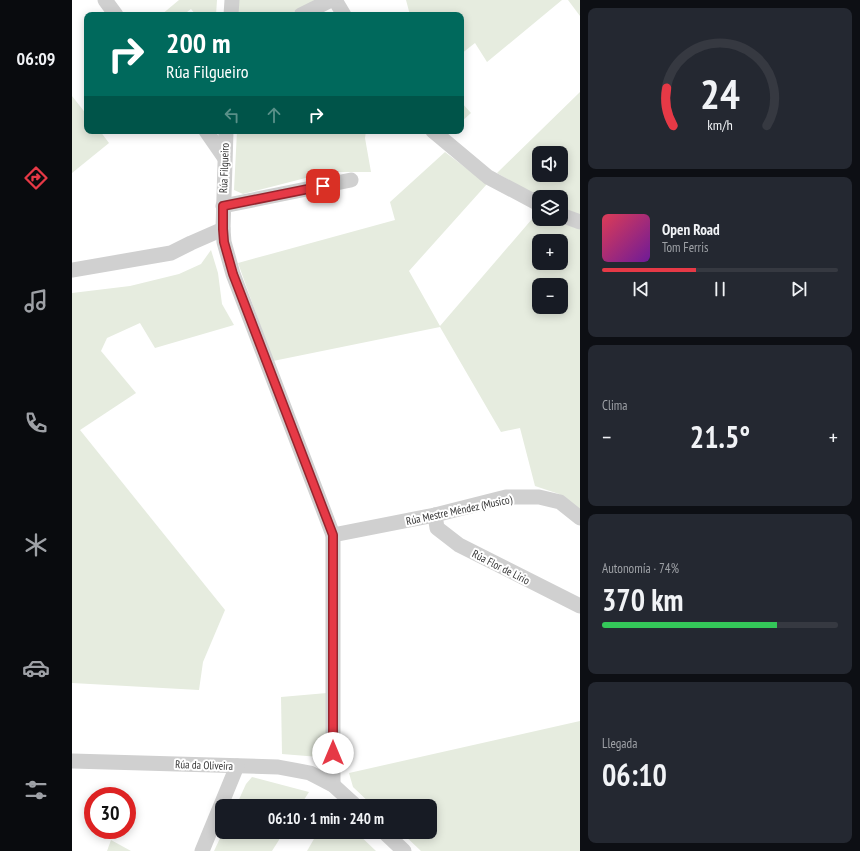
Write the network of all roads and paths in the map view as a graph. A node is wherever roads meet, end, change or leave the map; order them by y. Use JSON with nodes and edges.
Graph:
{"nodes":[{"id":1,"x":105,"y":0,"type":"edge"},
{"id":2,"x":232,"y":0,"type":"edge"},
{"id":3,"x":331,"y":0,"type":"edge"},
{"id":4,"x":335,"y":0,"type":"edge"},
{"id":5,"x":114,"y":12,"type":"edge"},
{"id":6,"x":231,"y":12,"type":"edge"},
{"id":7,"x":307,"y":12,"type":"edge"},
{"id":8,"x":342,"y":12,"type":"edge"},
{"id":9,"x":208,"y":134,"type":"edge"},
{"id":10,"x":226,"y":134,"type":"edge"},
{"id":11,"x":437,"y":134,"type":"edge"},
{"id":12,"x":224,"y":157,"type":"junction"},
{"id":13,"x":351,"y":180,"type":"dead end"},
{"id":14,"x":532,"y":200,"type":"edge"},
{"id":15,"x":223,"y":206,"type":"junction"},
{"id":16,"x":568,"y":218,"type":"edge"},
{"id":17,"x":580,"y":222,"type":"edge"},
{"id":18,"x":223,"y":229,"type":"junction"},
{"id":19,"x":72,"y":270,"type":"edge"},
{"id":20,"x":435,"y":515,"type":"junction"},
{"id":21,"x":580,"y":518,"type":"edge"},
{"id":22,"x":333,"y":535,"type":"junction"},
{"id":23,"x":580,"y":606,"type":"edge"},
{"id":24,"x":72,"y":761,"type":"edge"},
{"id":25,"x":237,"y":766,"type":"junction"},
{"id":26,"x":333,"y":785,"type":"junction"},
{"id":27,"x":348,"y":799,"type":"edge"},
{"id":28,"x":391,"y":839,"type":"edge"},
{"id":29,"x":202,"y":851,"type":"edge"},
{"id":30,"x":404,"y":851,"type":"edge"}],
"edges":[{"from":1,"to":5,"type":"street"},
{"from":2,"to":6,"type":"street"},
{"from":3,"to":7,"type":"street"},
{"from":4,"to":8,"type":"street"},
{"from":9,"to":12,"type":"street"},
{"from":10,"to":12,"type":"street","name":"Rúa Filgueiro"},
{"from":11,"to":14,"type":"street"},
{"from":12,"to":15,"type":"street","name":"Rúa Filgueiro"},
{"from":13,"to":15,"type":"street","name":"Rúa Filgueiro"},
{"from":15,"to":18,"type":"street","name":"Rúa Filgueiro"},
{"from":16,"to":17,"type":"street"},
{"from":18,"to":19,"type":"street"},
{"from":18,"to":22,"type":"street","name":"Rúa Filgueiro"},
{"from":20,"to":21,"type":"street","name":"Rúa Mestre Méndez (Musico)"},
{"from":20,"to":22,"type":"street","name":"Rúa Mestre Méndez (Musico)"},
{"from":20,"to":23,"type":"street","name":"Rúa Flor de Lirio"},
{"from":22,"to":26,"type":"street","name":"Rúa Filgueiro"},
{"from":24,"to":25,"type":"street","name":"Rúa da Oliveira"},
{"from":25,"to":26,"type":"street","name":"Rúa da Oliveira"},
{"from":25,"to":29,"type":"street"},
{"from":26,"to":27,"type":"street","name":"Rúa da Oliveira"},
{"from":28,"to":30,"type":"street"}]}
